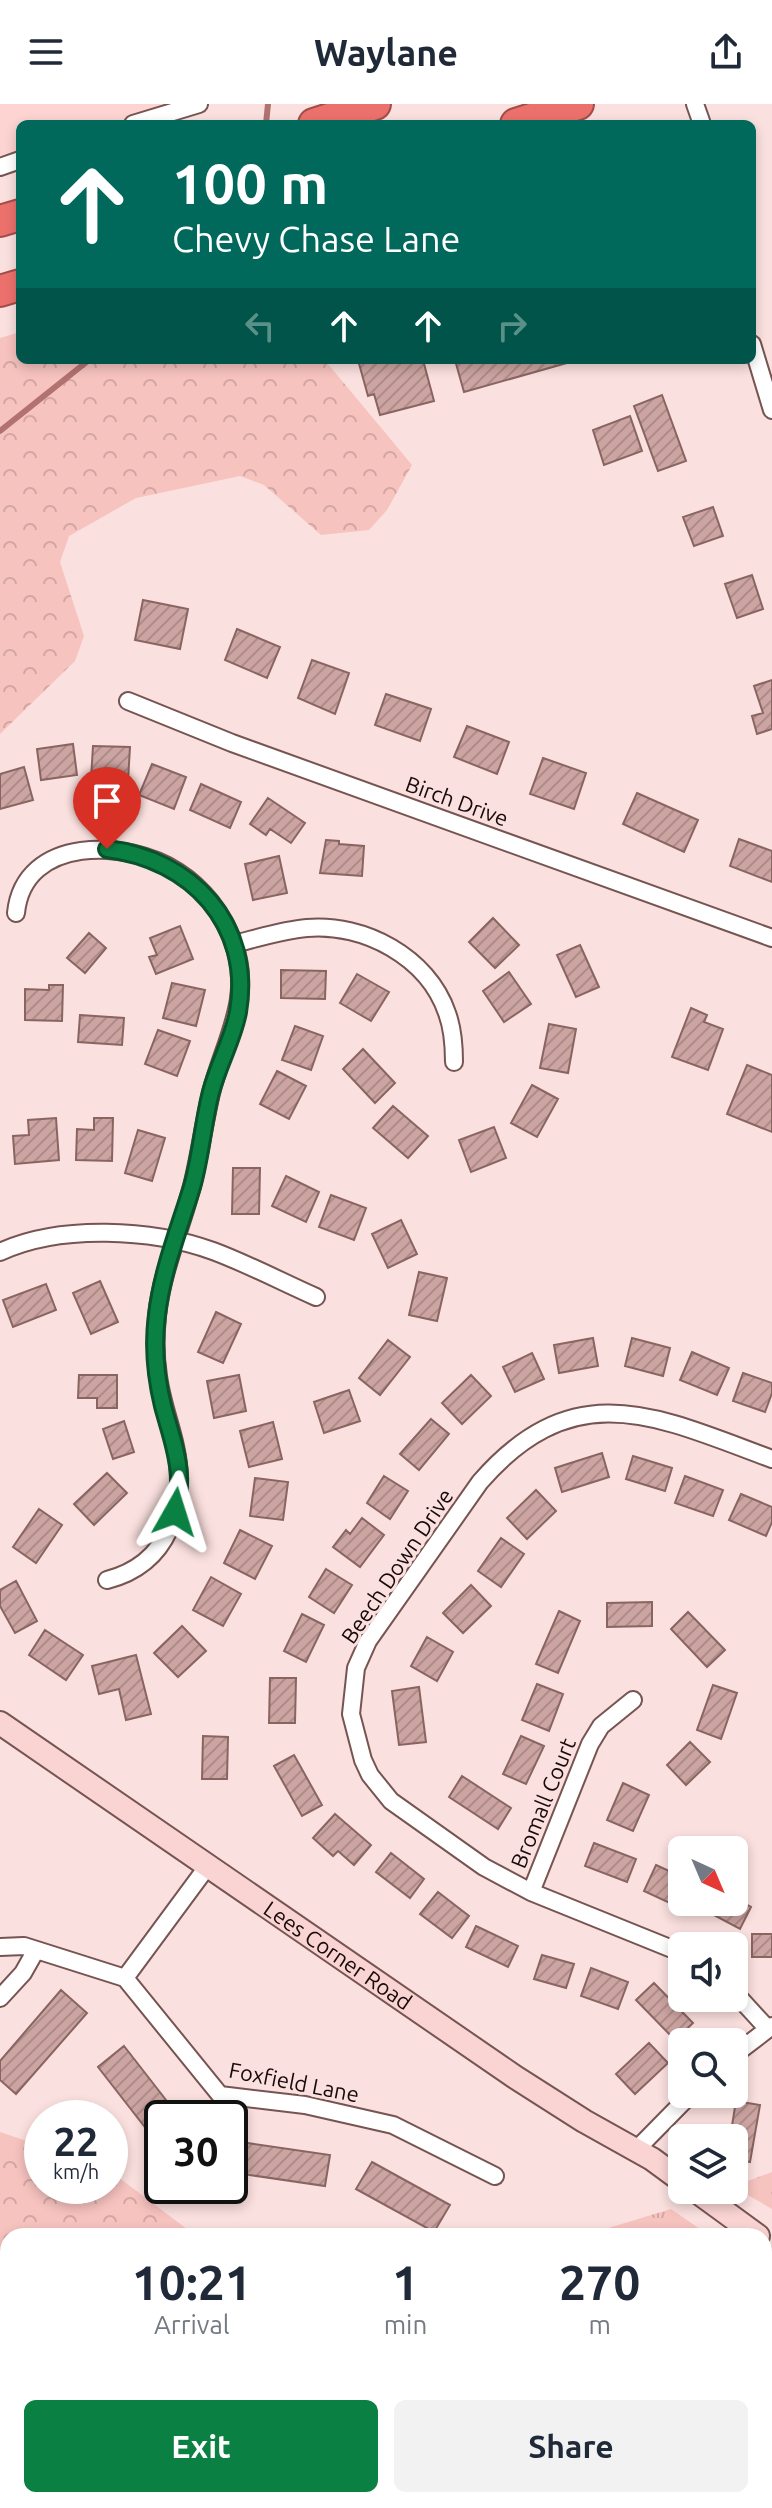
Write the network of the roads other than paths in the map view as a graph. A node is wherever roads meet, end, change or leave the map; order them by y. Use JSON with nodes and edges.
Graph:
{"nodes":[{"id":1,"x":199,"y":104,"type":"edge"},
{"id":2,"x":375,"y":104,"type":"edge"},
{"id":3,"x":578,"y":104,"type":"edge"},
{"id":4,"x":146,"y":120,"type":"edge"},
{"id":5,"x":327,"y":120,"type":"edge"},
{"id":6,"x":528,"y":120,"type":"edge"},
{"id":7,"x":756,"y":357,"type":"edge"},
{"id":8,"x":772,"y":410,"type":"edge"},
{"id":9,"x":128,"y":701,"type":"dead end"},
{"id":10,"x":16,"y":913,"type":"dead end"},
{"id":11,"x":772,"y":938,"type":"edge"},
{"id":12,"x":234,"y":944,"type":"junction"},
{"id":13,"x":454,"y":1062,"type":"dead end"},
{"id":14,"x":174,"y":1241,"type":"junction"},
{"id":15,"x":0,"y":1252,"type":"edge"},
{"id":16,"x":316,"y":1297,"type":"dead end"},
{"id":17,"x":772,"y":1459,"type":"edge"},
{"id":18,"x":107,"y":1580,"type":"dead end"},
{"id":19,"x":633,"y":1700,"type":"dead end"},
{"id":20,"x":0,"y":1723,"type":"edge"},
{"id":21,"x":207,"y":1867,"type":"junction"},
{"id":22,"x":531,"y":1892,"type":"junction"},
{"id":23,"x":0,"y":1947,"type":"edge"},
{"id":24,"x":668,"y":1947,"type":"edge"},
{"id":25,"x":36,"y":1950,"type":"junction"},
{"id":26,"x":125,"y":1978,"type":"junction"},
{"id":27,"x":0,"y":1998,"type":"edge"},
{"id":28,"x":748,"y":2006,"type":"edge"},
{"id":29,"x":770,"y":2027,"type":"edge"},
{"id":30,"x":748,"y":2044,"type":"edge"},
{"id":31,"x":677,"y":2108,"type":"edge"},
{"id":32,"x":636,"y":2150,"type":"junction"},
{"id":33,"x":668,"y":2172,"type":"edge"},
{"id":34,"x":495,"y":2176,"type":"dead end"},
{"id":35,"x":714,"y":2204,"type":"edge"},
{"id":36,"x":747,"y":2228,"type":"edge"}],
"edges":[{"from":1,"to":4,"type":"street"},
{"from":2,"to":5,"type":"highway"},
{"from":3,"to":6,"type":"highway"},
{"from":7,"to":8,"type":"street"},
{"from":9,"to":11,"type":"street","name":"Birch Drive"},
{"from":10,"to":12,"type":"street"},
{"from":12,"to":13,"type":"street"},
{"from":12,"to":14,"type":"street"},
{"from":14,"to":15,"type":"street"},
{"from":14,"to":16,"type":"street"},
{"from":14,"to":18,"type":"street"},
{"from":17,"to":22,"type":"street","name":"Beech Down Drive"},
{"from":19,"to":22,"type":"street","name":"Bromall Court"},
{"from":20,"to":21,"type":"street","name":"Lees Corner Road"},
{"from":21,"to":26,"type":"street"},
{"from":21,"to":32,"type":"street","name":"Lees Corner Road"},
{"from":22,"to":24,"type":"street","name":"Beech Down Drive"},
{"from":23,"to":25,"type":"street"},
{"from":25,"to":26,"type":"street"},
{"from":25,"to":27,"type":"street"},
{"from":26,"to":34,"type":"street","name":"Foxfield Lane"},
{"from":28,"to":29,"type":"street"},
{"from":29,"to":30,"type":"street"},
{"from":31,"to":32,"type":"street"},
{"from":32,"to":33,"type":"street","name":"Lees Corner Road"},
{"from":35,"to":36,"type":"street"}]}
